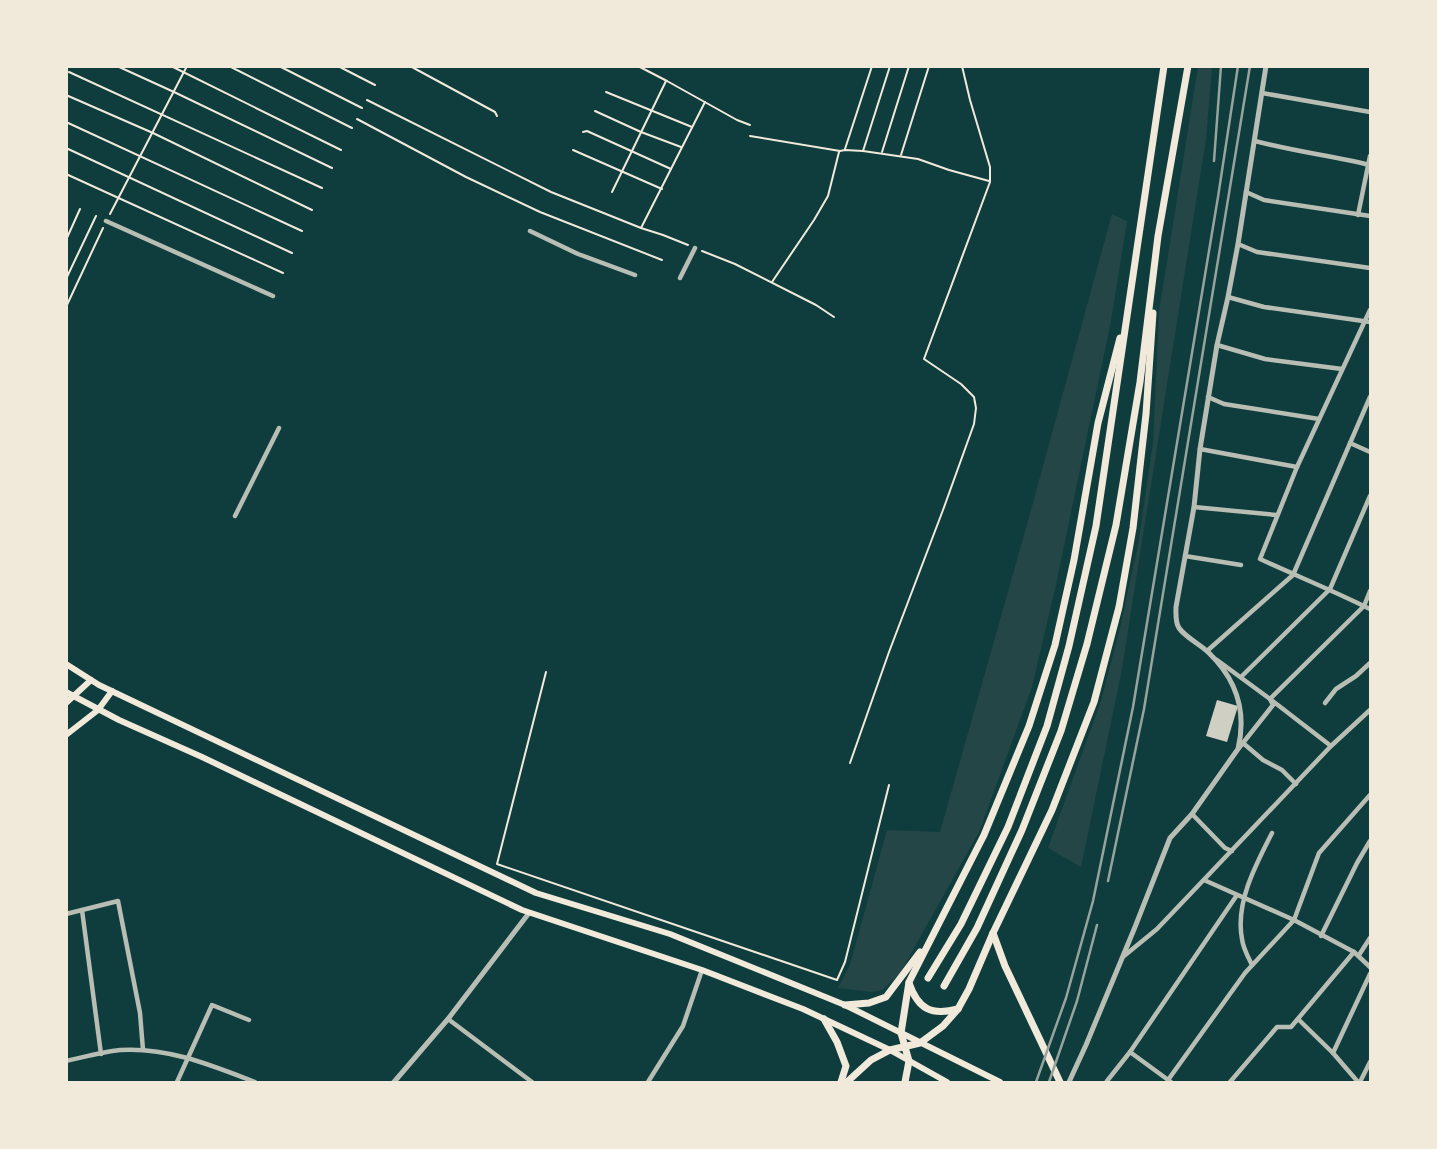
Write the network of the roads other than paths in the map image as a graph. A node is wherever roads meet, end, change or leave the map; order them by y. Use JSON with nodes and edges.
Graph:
{"nodes":[{"id":1,"x":1164,"y":66,"type":"edge"},
{"id":2,"x":1188,"y":66,"type":"edge"},
{"id":3,"x":1266,"y":66,"type":"edge"},
{"id":4,"x":1262,"y":93,"type":"junction"},
{"id":5,"x":1370,"y":112,"type":"edge"},
{"id":6,"x":1255,"y":141,"type":"junction"},
{"id":7,"x":1370,"y":156,"type":"edge"},
{"id":8,"x":1369,"y":164,"type":"edge"},
{"id":9,"x":1246,"y":192,"type":"junction"},
{"id":10,"x":1358,"y":215,"type":"junction"},
{"id":11,"x":1370,"y":216,"type":"edge"},
{"id":12,"x":106,"y":221,"type":"road end"},
{"id":13,"x":530,"y":231,"type":"dead end"},
{"id":14,"x":1158,"y":236,"type":"junction"},
{"id":15,"x":1238,"y":244,"type":"junction"},
{"id":16,"x":695,"y":248,"type":"road end"},
{"id":17,"x":1370,"y":268,"type":"edge"},
{"id":18,"x":635,"y":275,"type":"dead end"},
{"id":19,"x":680,"y":278,"type":"dead end"},
{"id":20,"x":273,"y":296,"type":"dead end"},
{"id":21,"x":1228,"y":297,"type":"junction"},
{"id":22,"x":1130,"y":300,"type":"junction"},
{"id":23,"x":1370,"y":310,"type":"edge"},
{"id":24,"x":1369,"y":321,"type":"edge"},
{"id":25,"x":1217,"y":345,"type":"junction"},
{"id":26,"x":1342,"y":369,"type":"junction"},
{"id":27,"x":1208,"y":397,"type":"junction"},
{"id":28,"x":1370,"y":397,"type":"edge"},
{"id":29,"x":1368,"y":412,"type":"edge"},
{"id":30,"x":1318,"y":419,"type":"junction"},
{"id":31,"x":279,"y":428,"type":"dead end"},
{"id":32,"x":1350,"y":443,"type":"junction"},
{"id":33,"x":1200,"y":449,"type":"junction"},
{"id":34,"x":1370,"y":452,"type":"edge"},
{"id":35,"x":1297,"y":467,"type":"junction"},
{"id":36,"x":1370,"y":495,"type":"edge"},
{"id":37,"x":1194,"y":507,"type":"junction"},
{"id":38,"x":1276,"y":515,"type":"junction"},
{"id":39,"x":235,"y":516,"type":"dead end"},
{"id":40,"x":1185,"y":556,"type":"junction"},
{"id":41,"x":1241,"y":565,"type":"dead end"},
{"id":42,"x":1293,"y":575,"type":"junction"},
{"id":43,"x":1330,"y":589,"type":"junction"},
{"id":44,"x":1370,"y":592,"type":"edge"},
{"id":45,"x":1364,"y":606,"type":"junction"},
{"id":46,"x":1370,"y":609,"type":"edge"},
{"id":47,"x":1209,"y":653,"type":"junction"},
{"id":48,"x":1370,"y":663,"type":"edge"},
{"id":49,"x":66,"y":664,"type":"edge"},
{"id":50,"x":1241,"y":677,"type":"junction"},
{"id":51,"x":91,"y":680,"type":"junction"},
{"id":52,"x":112,"y":691,"type":"junction"},
{"id":53,"x":66,"y":692,"type":"edge"},
{"id":54,"x":74,"y":696,"type":"junction"},
{"id":55,"x":1270,"y":699,"type":"junction"},
{"id":56,"x":66,"y":703,"type":"edge"},
{"id":57,"x":1325,"y":703,"type":"dead end"},
{"id":58,"x":98,"y":710,"type":"junction"},
{"id":59,"x":1370,"y":710,"type":"edge"},
{"id":60,"x":66,"y":735,"type":"edge"},
{"id":61,"x":1243,"y":743,"type":"junction"},
{"id":62,"x":1331,"y":746,"type":"junction"},
{"id":63,"x":1238,"y":749,"type":"junction"},
{"id":64,"x":1296,"y":784,"type":"junction"},
{"id":65,"x":1370,"y":795,"type":"edge"},
{"id":66,"x":1192,"y":814,"type":"junction"},
{"id":67,"x":1272,"y":833,"type":"dead end"},
{"id":68,"x":1370,"y":841,"type":"edge"},
{"id":69,"x":1232,"y":851,"type":"junction"},
{"id":70,"x":1204,"y":880,"type":"junction"},
{"id":71,"x":1237,"y":895,"type":"junction"},
{"id":72,"x":1244,"y":898,"type":"junction"},
{"id":73,"x":82,"y":910,"type":"junction"},
{"id":74,"x":529,"y":913,"type":"junction"},
{"id":75,"x":66,"y":914,"type":"edge"},
{"id":76,"x":1294,"y":920,"type":"junction"},
{"id":77,"x":993,"y":933,"type":"junction"},
{"id":78,"x":1321,"y":936,"type":"junction"},
{"id":79,"x":1370,"y":938,"type":"edge"},
{"id":80,"x":929,"y":941,"type":"junction"},
{"id":81,"x":1356,"y":954,"type":"junction"},
{"id":82,"x":1123,"y":956,"type":"junction"},
{"id":83,"x":1252,"y":965,"type":"junction"},
{"id":84,"x":1370,"y":967,"type":"edge"},
{"id":85,"x":702,"y":970,"type":"junction"},
{"id":86,"x":1370,"y":974,"type":"edge"},
{"id":87,"x":928,"y":978,"type":"dead end"},
{"id":88,"x":909,"y":982,"type":"junction"},
{"id":89,"x":944,"y":986,"type":"dead end"},
{"id":90,"x":845,"y":1005,"type":"junction"},
{"id":91,"x":958,"y":1009,"type":"junction"},
{"id":92,"x":448,"y":1019,"type":"junction"},
{"id":93,"x":824,"y":1019,"type":"junction"},
{"id":94,"x":1298,"y":1019,"type":"junction"},
{"id":95,"x":250,"y":1020,"type":"dead end"},
{"id":96,"x":901,"y":1033,"type":"junction"},
{"id":97,"x":920,"y":1043,"type":"junction"},
{"id":98,"x":905,"y":1046,"type":"junction"},
{"id":99,"x":143,"y":1050,"type":"junction"},
{"id":100,"x":890,"y":1051,"type":"junction"},
{"id":101,"x":1130,"y":1052,"type":"junction"},
{"id":102,"x":1333,"y":1053,"type":"junction"},
{"id":103,"x":101,"y":1054,"type":"junction"},
{"id":104,"x":189,"y":1058,"type":"junction"},
{"id":105,"x":66,"y":1061,"type":"edge"},
{"id":106,"x":909,"y":1061,"type":"junction"},
{"id":107,"x":1370,"y":1062,"type":"edge"},
{"id":108,"x":1169,"y":1081,"type":"edge"},
{"id":109,"x":253,"y":1082,"type":"edge"},
{"id":110,"x":1000,"y":1082,"type":"edge"},
{"id":111,"x":1107,"y":1082,"type":"edge"},
{"id":112,"x":177,"y":1083,"type":"edge"},
{"id":113,"x":394,"y":1083,"type":"edge"},
{"id":114,"x":532,"y":1083,"type":"edge"},
{"id":115,"x":648,"y":1083,"type":"edge"},
{"id":116,"x":841,"y":1083,"type":"edge"},
{"id":117,"x":847,"y":1083,"type":"edge"},
{"id":118,"x":905,"y":1083,"type":"edge"},
{"id":119,"x":947,"y":1083,"type":"edge"},
{"id":120,"x":1060,"y":1083,"type":"edge"},
{"id":121,"x":1069,"y":1083,"type":"edge"},
{"id":122,"x":1230,"y":1083,"type":"edge"},
{"id":123,"x":1359,"y":1083,"type":"edge"}],
"edges":[{"from":1,"to":22,"type":"highway"},
{"from":2,"to":14,"type":"highway"},
{"from":3,"to":4,"type":"street"},
{"from":4,"to":5,"type":"street"},
{"from":4,"to":6,"type":"street"},
{"from":6,"to":8,"type":"street"},
{"from":6,"to":9,"type":"street"},
{"from":7,"to":8,"type":"street"},
{"from":8,"to":10,"type":"street"},
{"from":9,"to":10,"type":"street"},
{"from":9,"to":15,"type":"street"},
{"from":10,"to":11,"type":"street"},
{"from":12,"to":20,"type":"street"},
{"from":13,"to":18,"type":"street"},
{"from":14,"to":77,"type":"highway"},
{"from":14,"to":89,"type":"highway"},
{"from":15,"to":17,"type":"street"},
{"from":15,"to":21,"type":"street"},
{"from":16,"to":19,"type":"street"},
{"from":21,"to":24,"type":"street"},
{"from":21,"to":25,"type":"street"},
{"from":22,"to":80,"type":"highway"},
{"from":22,"to":87,"type":"highway"},
{"from":23,"to":24,"type":"street"},
{"from":24,"to":26,"type":"street"},
{"from":25,"to":26,"type":"street"},
{"from":25,"to":27,"type":"street"},
{"from":26,"to":30,"type":"street"},
{"from":27,"to":30,"type":"street"},
{"from":27,"to":33,"type":"street"},
{"from":28,"to":29,"type":"street"},
{"from":29,"to":32,"type":"street"},
{"from":30,"to":35,"type":"street"},
{"from":31,"to":39,"type":"street"},
{"from":32,"to":34,"type":"street"},
{"from":32,"to":42,"type":"street"},
{"from":33,"to":35,"type":"street"},
{"from":33,"to":37,"type":"street"},
{"from":35,"to":38,"type":"street"},
{"from":36,"to":43,"type":"street"},
{"from":37,"to":38,"type":"street"},
{"from":37,"to":40,"type":"street"},
{"from":38,"to":42,"type":"street"},
{"from":40,"to":41,"type":"street"},
{"from":40,"to":47,"type":"street"},
{"from":42,"to":43,"type":"street"},
{"from":42,"to":47,"type":"street"},
{"from":43,"to":45,"type":"street"},
{"from":43,"to":50,"type":"street"},
{"from":44,"to":45,"type":"street"},
{"from":45,"to":46,"type":"street"},
{"from":45,"to":55,"type":"street"},
{"from":47,"to":50,"type":"street"},
{"from":47,"to":63,"type":"street"},
{"from":48,"to":57,"type":"street"},
{"from":49,"to":51,"type":"main road"},
{"from":50,"to":55,"type":"street"},
{"from":51,"to":52,"type":"main road"},
{"from":51,"to":54,"type":"main road"},
{"from":52,"to":58,"type":"main road"},
{"from":52,"to":90,"type":"main road"},
{"from":53,"to":54,"type":"main road"},
{"from":54,"to":56,"type":"main road"},
{"from":54,"to":58,"type":"main road"},
{"from":55,"to":61,"type":"street"},
{"from":55,"to":62,"type":"street"},
{"from":58,"to":60,"type":"main road"},
{"from":58,"to":74,"type":"main road"},
{"from":59,"to":62,"type":"street"},
{"from":61,"to":63,"type":"street"},
{"from":61,"to":64,"type":"street"},
{"from":62,"to":64,"type":"street"},
{"from":63,"to":66,"type":"street"},
{"from":64,"to":69,"type":"street"},
{"from":65,"to":76,"type":"street"},
{"from":66,"to":69,"type":"street"},
{"from":66,"to":82,"type":"street"},
{"from":67,"to":72,"type":"street"},
{"from":68,"to":78,"type":"street"},
{"from":69,"to":70,"type":"street"},
{"from":70,"to":71,"type":"street"},
{"from":70,"to":82,"type":"street"},
{"from":71,"to":72,"type":"street"},
{"from":71,"to":101,"type":"street"},
{"from":72,"to":76,"type":"street"},
{"from":72,"to":83,"type":"street"},
{"from":73,"to":75,"type":"street"},
{"from":73,"to":99,"type":"street"},
{"from":73,"to":103,"type":"street"},
{"from":74,"to":85,"type":"main road"},
{"from":74,"to":92,"type":"street"},
{"from":76,"to":78,"type":"street"},
{"from":76,"to":83,"type":"street"},
{"from":77,"to":91,"type":"highway"},
{"from":77,"to":120,"type":"highway"},
{"from":78,"to":81,"type":"street"},
{"from":79,"to":81,"type":"street"},
{"from":80,"to":88,"type":"highway"},
{"from":80,"to":90,"type":"highway"},
{"from":81,"to":84,"type":"street"},
{"from":81,"to":94,"type":"street"},
{"from":82,"to":121,"type":"street"},
{"from":83,"to":108,"type":"street"},
{"from":85,"to":93,"type":"main road"},
{"from":85,"to":115,"type":"street"},
{"from":86,"to":102,"type":"street"},
{"from":88,"to":91,"type":"highway"},
{"from":88,"to":96,"type":"highway"},
{"from":90,"to":96,"type":"main road"},
{"from":91,"to":97,"type":"highway"},
{"from":92,"to":113,"type":"street"},
{"from":92,"to":114,"type":"street"},
{"from":93,"to":100,"type":"main road"},
{"from":93,"to":116,"type":"highway"},
{"from":94,"to":102,"type":"street"},
{"from":94,"to":122,"type":"street"},
{"from":95,"to":104,"type":"street"},
{"from":96,"to":97,"type":"main road"},
{"from":96,"to":98,"type":"highway"},
{"from":97,"to":98,"type":"highway"},
{"from":97,"to":110,"type":"main road"},
{"from":98,"to":100,"type":"highway"},
{"from":98,"to":106,"type":"highway"},
{"from":99,"to":103,"type":"street"},
{"from":99,"to":104,"type":"street"},
{"from":100,"to":106,"type":"main road"},
{"from":100,"to":117,"type":"highway"},
{"from":101,"to":108,"type":"street"},
{"from":101,"to":111,"type":"street"},
{"from":102,"to":123,"type":"street"},
{"from":103,"to":105,"type":"street"},
{"from":104,"to":109,"type":"street"},
{"from":104,"to":112,"type":"street"},
{"from":106,"to":118,"type":"highway"},
{"from":106,"to":119,"type":"main road"},
{"from":107,"to":123,"type":"street"}]}
